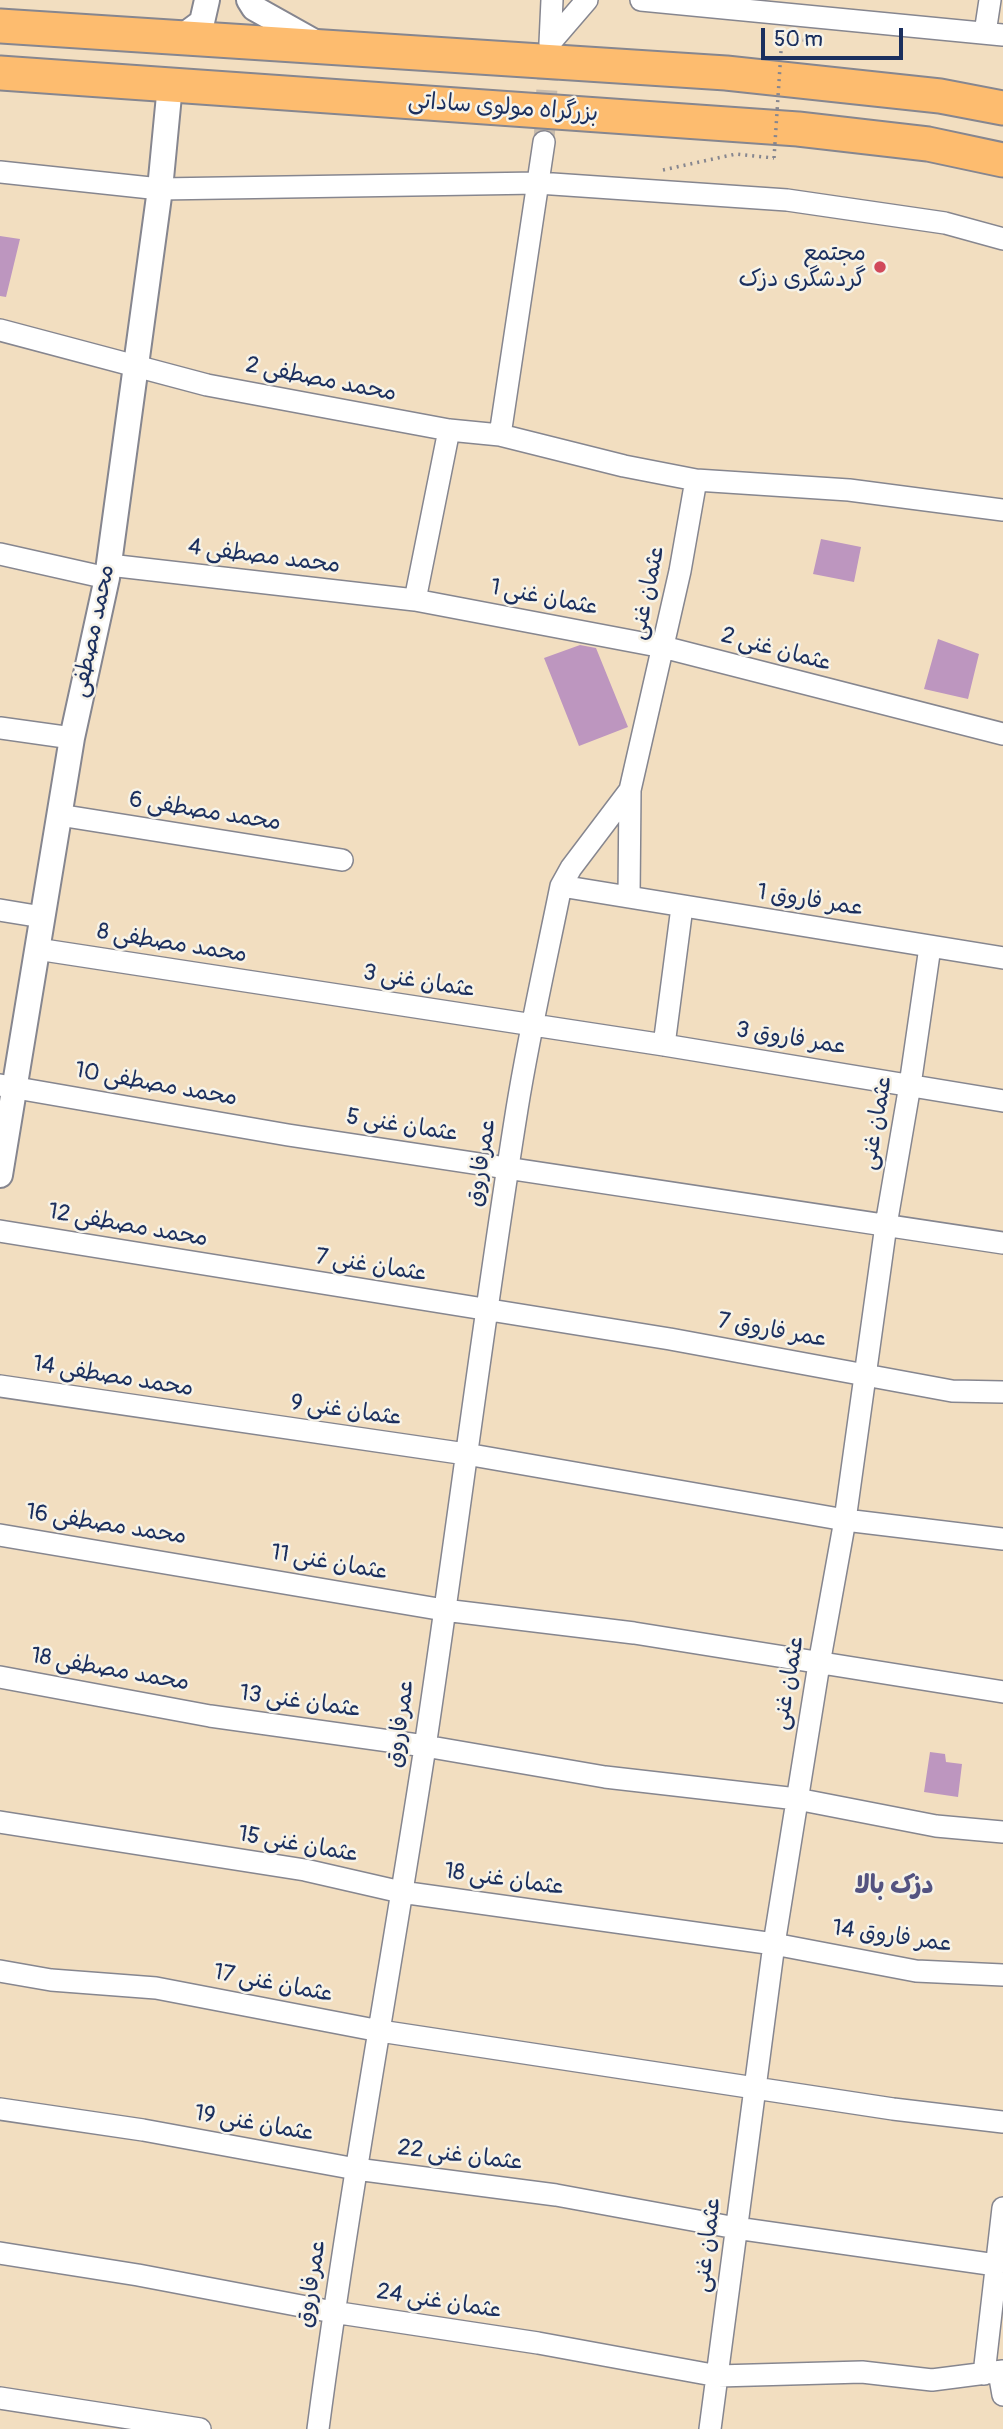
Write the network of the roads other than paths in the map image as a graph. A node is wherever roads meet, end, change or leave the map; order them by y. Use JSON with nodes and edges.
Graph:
{"nodes":[{"id":1,"x":207,"y":0,"type":"edge"},
{"id":2,"x":249,"y":0,"type":"edge"},
{"id":3,"x":552,"y":0,"type":"edge"},
{"id":4,"x":587,"y":0,"type":"edge"},
{"id":5,"x":641,"y":0,"type":"edge"},
{"id":6,"x":990,"y":0,"type":"edge"},
{"id":7,"x":801,"y":7,"type":"edge"},
{"id":8,"x":0,"y":26,"type":"edge"},
{"id":9,"x":994,"y":34,"type":"edge"},
{"id":10,"x":183,"y":36,"type":"junction"},
{"id":11,"x":321,"y":45,"type":"junction"},
{"id":12,"x":0,"y":74,"type":"edge"},
{"id":13,"x":170,"y":86,"type":"junction"},
{"id":14,"x":1003,"y":108,"type":"edge"},
{"id":15,"x":544,"y":142,"type":"tunnel mouth"},
{"id":16,"x":1003,"y":160,"type":"edge"},
{"id":17,"x":0,"y":172,"type":"edge"},
{"id":18,"x":538,"y":183,"type":"junction"},
{"id":19,"x":160,"y":189,"type":"junction"},
{"id":20,"x":1003,"y":239,"type":"edge"},
{"id":21,"x":0,"y":330,"type":"edge"},
{"id":22,"x":134,"y":367,"type":"junction"},
{"id":23,"x":449,"y":430,"type":"junction"},
{"id":24,"x":500,"y":435,"type":"junction"},
{"id":25,"x":696,"y":480,"type":"junction"},
{"id":26,"x":1003,"y":510,"type":"edge"},
{"id":27,"x":0,"y":554,"type":"edge"},
{"id":28,"x":108,"y":571,"type":"junction"},
{"id":29,"x":415,"y":600,"type":"junction"},
{"id":30,"x":663,"y":648,"type":"junction"},
{"id":31,"x":0,"y":728,"type":"edge"},
{"id":32,"x":1003,"y":734,"type":"edge"},
{"id":33,"x":72,"y":738,"type":"junction"},
{"id":34,"x":630,"y":790,"type":"junction"},
{"id":35,"x":59,"y":815,"type":"junction"},
{"id":36,"x":342,"y":860,"type":"dead end"},
{"id":37,"x":561,"y":886,"type":"junction"},
{"id":38,"x":629,"y":897,"type":"junction"},
{"id":39,"x":682,"y":907,"type":"junction"},
{"id":40,"x":0,"y":911,"type":"edge"},
{"id":41,"x":42,"y":917,"type":"junction"},
{"id":42,"x":930,"y":947,"type":"junction"},
{"id":43,"x":37,"y":949,"type":"junction"},
{"id":44,"x":1003,"y":958,"type":"edge"},
{"id":45,"x":299,"y":991,"type":"joint"},
{"id":46,"x":532,"y":1026,"type":"junction"},
{"id":47,"x":664,"y":1045,"type":"junction"},
{"id":48,"x":910,"y":1085,"type":"junction"},
{"id":49,"x":7,"y":1086,"type":"edge"},
{"id":50,"x":1003,"y":1101,"type":"edge"},
{"id":51,"x":288,"y":1135,"type":"joint"},
{"id":52,"x":508,"y":1168,"type":"junction"},
{"id":53,"x":0,"y":1175,"type":"edge"},
{"id":54,"x":886,"y":1225,"type":"junction"},
{"id":55,"x":0,"y":1231,"type":"edge"},
{"id":56,"x":1003,"y":1243,"type":"edge"},
{"id":57,"x":247,"y":1272,"type":"joint"},
{"id":58,"x":486,"y":1311,"type":"junction"},
{"id":59,"x":670,"y":1339,"type":"joint"},
{"id":60,"x":865,"y":1374,"type":"junction"},
{"id":61,"x":0,"y":1386,"type":"edge"},
{"id":62,"x":1003,"y":1392,"type":"edge"},
{"id":63,"x":219,"y":1419,"type":"joint"},
{"id":64,"x":466,"y":1454,"type":"junction"},
{"id":65,"x":845,"y":1520,"type":"junction"},
{"id":66,"x":0,"y":1535,"type":"edge"},
{"id":67,"x":1003,"y":1539,"type":"edge"},
{"id":68,"x":204,"y":1568,"type":"joint"},
{"id":69,"x":444,"y":1610,"type":"junction"},
{"id":70,"x":818,"y":1664,"type":"junction"},
{"id":71,"x":0,"y":1677,"type":"edge"},
{"id":72,"x":998,"y":1691,"type":"edge"},
{"id":73,"x":210,"y":1716,"type":"joint"},
{"id":74,"x":425,"y":1746,"type":"junction"},
{"id":75,"x":797,"y":1799,"type":"junction"},
{"id":76,"x":0,"y":1822,"type":"edge"},
{"id":77,"x":1003,"y":1832,"type":"edge"},
{"id":78,"x":401,"y":1892,"type":"junction"},
{"id":79,"x":774,"y":1944,"type":"junction"},
{"id":80,"x":0,"y":1971,"type":"edge"},
{"id":81,"x":1003,"y":1975,"type":"edge"},
{"id":82,"x":380,"y":2031,"type":"junction"},
{"id":83,"x":755,"y":2088,"type":"junction"},
{"id":84,"x":0,"y":2109,"type":"edge"},
{"id":85,"x":1003,"y":2122,"type":"edge"},
{"id":86,"x":356,"y":2169,"type":"junction"},
{"id":87,"x":1003,"y":2208,"type":"edge"},
{"id":88,"x":736,"y":2228,"type":"junction"},
{"id":89,"x":0,"y":2253,"type":"edge"},
{"id":90,"x":996,"y":2265,"type":"junction"},
{"id":91,"x":333,"y":2312,"type":"junction"},
{"id":92,"x":995,"y":2372,"type":"edge"},
{"id":93,"x":718,"y":2375,"type":"junction"},
{"id":94,"x":1003,"y":2395,"type":"edge"},
{"id":95,"x":0,"y":2398,"type":"edge"},
{"id":96,"x":200,"y":2429,"type":"edge"},
{"id":97,"x":318,"y":2429,"type":"edge"},
{"id":98,"x":710,"y":2429,"type":"edge"}],
"edges":[{"from":1,"to":10,"type":"street"},
{"from":2,"to":11,"type":"street"},
{"from":3,"to":4,"type":"street"},
{"from":5,"to":7,"type":"street"},
{"from":6,"to":9,"type":"street"},
{"from":7,"to":9,"type":"street"},
{"from":8,"to":10,"type":"highway"},
{"from":10,"to":11,"type":"highway"},
{"from":11,"to":14,"type":"highway"},
{"from":12,"to":13,"type":"highway","name":"بزرگراه مولوی ساداتی"},
{"from":13,"to":16,"type":"highway","name":"بزرگراه مولوی ساداتی"},
{"from":13,"to":19,"type":"street","name":"محمد مصطفی"},
{"from":15,"to":18,"type":"street"},
{"from":17,"to":19,"type":"street"},
{"from":18,"to":19,"type":"street"},
{"from":18,"to":20,"type":"street"},
{"from":18,"to":24,"type":"street"},
{"from":19,"to":22,"type":"street","name":"محمد مصطفی"},
{"from":21,"to":22,"type":"street","name":"محمد مصطفی 2"},
{"from":22,"to":23,"type":"street","name":"محمد مصطفی 2"},
{"from":22,"to":28,"type":"street","name":"محمد مصطفی"},
{"from":23,"to":24,"type":"street","name":"محمد مصطفی 2"},
{"from":23,"to":29,"type":"street"},
{"from":24,"to":25,"type":"street","name":"محمد مصطفی 2"},
{"from":25,"to":26,"type":"street","name":"محمد مصطفی 2"},
{"from":25,"to":30,"type":"street","name":"عثمان غنی"},
{"from":27,"to":28,"type":"street","name":"محمد مصطفی 4"},
{"from":28,"to":29,"type":"street","name":"محمد مصطفی 4"},
{"from":28,"to":33,"type":"street","name":"محمد مصطفی"},
{"from":29,"to":30,"type":"street","name":"عثمان غنی 1"},
{"from":30,"to":32,"type":"street","name":"عثمان غنی 2"},
{"from":30,"to":34,"type":"street","name":"عثمان غنی"},
{"from":31,"to":33,"type":"street"},
{"from":33,"to":35,"type":"street","name":"محمد مصطفی"},
{"from":34,"to":37,"type":"street","name":"عثمان غنی"},
{"from":34,"to":38,"type":"street"},
{"from":35,"to":36,"type":"street","name":"محمد مصطفی 6"},
{"from":35,"to":41,"type":"street","name":"محمد مصطفی"},
{"from":37,"to":38,"type":"street","name":"عمر فاروق 1"},
{"from":37,"to":46,"type":"street","name":"عثمان غنی"},
{"from":38,"to":39,"type":"street","name":"عمر فاروق 1"},
{"from":39,"to":42,"type":"street","name":"عمر فاروق 1"},
{"from":39,"to":47,"type":"street"},
{"from":40,"to":41,"type":"street"},
{"from":41,"to":43,"type":"street","name":"محمد مصطفی"},
{"from":42,"to":44,"type":"street","name":"عمر فاروق 1"},
{"from":42,"to":48,"type":"street","name":"عثمان غنی"},
{"from":43,"to":45,"type":"street","name":"محمد مصطفی 8"},
{"from":43,"to":49,"type":"street","name":"محمد مصطفی"},
{"from":45,"to":46,"type":"street","name":"عثمان غنی 3"},
{"from":46,"to":47,"type":"street","name":"عثمان غنی 3"},
{"from":46,"to":52,"type":"street","name":"عمرفاروق"},
{"from":47,"to":48,"type":"street","name":"عمر فاروق 3"},
{"from":48,"to":50,"type":"street","name":"عمر فاروق 3"},
{"from":48,"to":54,"type":"street","name":"عثمان غنی"},
{"from":49,"to":51,"type":"street","name":"محمد مصطفی 10"},
{"from":49,"to":53,"type":"street","name":"محمد مصطفی"},
{"from":51,"to":52,"type":"street","name":"عثمان غنی 5"},
{"from":52,"to":54,"type":"street","name":"عثمان غنی 5"},
{"from":52,"to":58,"type":"street","name":"عمرفاروق"},
{"from":54,"to":56,"type":"street","name":"عثمان غنی 5"},
{"from":54,"to":60,"type":"street","name":"عثمان غنی"},
{"from":55,"to":57,"type":"street","name":"محمد مصطفی 12"},
{"from":57,"to":58,"type":"street","name":"عثمان غنی 7"},
{"from":58,"to":59,"type":"street","name":"عثمان غنی 7"},
{"from":58,"to":64,"type":"street","name":"عمرفاروق"},
{"from":59,"to":60,"type":"street","name":"عمر فاروق 7"},
{"from":60,"to":62,"type":"street","name":"عمر فاروق 7"},
{"from":60,"to":65,"type":"street","name":"عثمان غنی"},
{"from":61,"to":63,"type":"street","name":"محمد مصطفی 14"},
{"from":63,"to":64,"type":"street","name":"عثمان غنی 9"},
{"from":64,"to":65,"type":"street","name":"عثمان غنی 9"},
{"from":64,"to":69,"type":"street","name":"عمرفاروق"},
{"from":65,"to":67,"type":"street","name":"عثمان غنی 9"},
{"from":65,"to":70,"type":"street","name":"عثمان غنی"},
{"from":66,"to":68,"type":"street","name":"محمد مصطفی 16"},
{"from":68,"to":69,"type":"street","name":"عثمان غنی 11"},
{"from":69,"to":70,"type":"street","name":"عثمان غنی 11"},
{"from":69,"to":74,"type":"street","name":"عمرفاروق"},
{"from":70,"to":72,"type":"street","name":"عثمان غنی 11"},
{"from":70,"to":75,"type":"street","name":"عثمان غنی"},
{"from":71,"to":73,"type":"street","name":"محمد مصطفی 18"},
{"from":73,"to":74,"type":"street","name":"عثمان غنی 13"},
{"from":74,"to":75,"type":"street","name":"عثمان غنی 13"},
{"from":74,"to":78,"type":"street","name":"عمرفاروق"},
{"from":75,"to":77,"type":"street","name":"عثمان غنی 13"},
{"from":75,"to":79,"type":"street","name":"عثمان غنی"},
{"from":76,"to":78,"type":"street","name":"عثمان غنی 15"},
{"from":78,"to":79,"type":"street","name":"عثمان غنی 18"},
{"from":78,"to":82,"type":"street","name":"عمرفاروق"},
{"from":79,"to":81,"type":"street","name":"عمر فاروق 14"},
{"from":79,"to":83,"type":"street","name":"عثمان غنی"},
{"from":80,"to":82,"type":"street","name":"عثمان غنی 17"},
{"from":82,"to":83,"type":"street","name":"عثمان غنی 17"},
{"from":82,"to":86,"type":"street","name":"عمرفاروق"},
{"from":83,"to":85,"type":"street","name":"عثمان غنی 17"},
{"from":83,"to":88,"type":"street","name":"عثمان غنی"},
{"from":84,"to":86,"type":"street","name":"عثمان غنی 19"},
{"from":86,"to":88,"type":"street","name":"عثمان غنی 22"},
{"from":86,"to":91,"type":"street","name":"عمرفاروق"},
{"from":87,"to":90,"type":"street"},
{"from":88,"to":90,"type":"street","name":"عثمان غنی 22"},
{"from":88,"to":93,"type":"street","name":"عثمان غنی"},
{"from":89,"to":91,"type":"street","name":"عثمان غنی 24"},
{"from":90,"to":92,"type":"street"},
{"from":91,"to":93,"type":"street","name":"عثمان غنی 24"},
{"from":91,"to":97,"type":"street","name":"عمرفاروق"},
{"from":92,"to":93,"type":"street","name":"عثمان غنی 24"},
{"from":92,"to":94,"type":"street"},
{"from":93,"to":98,"type":"street","name":"عثمان غنی"},
{"from":95,"to":96,"type":"street"}]}
